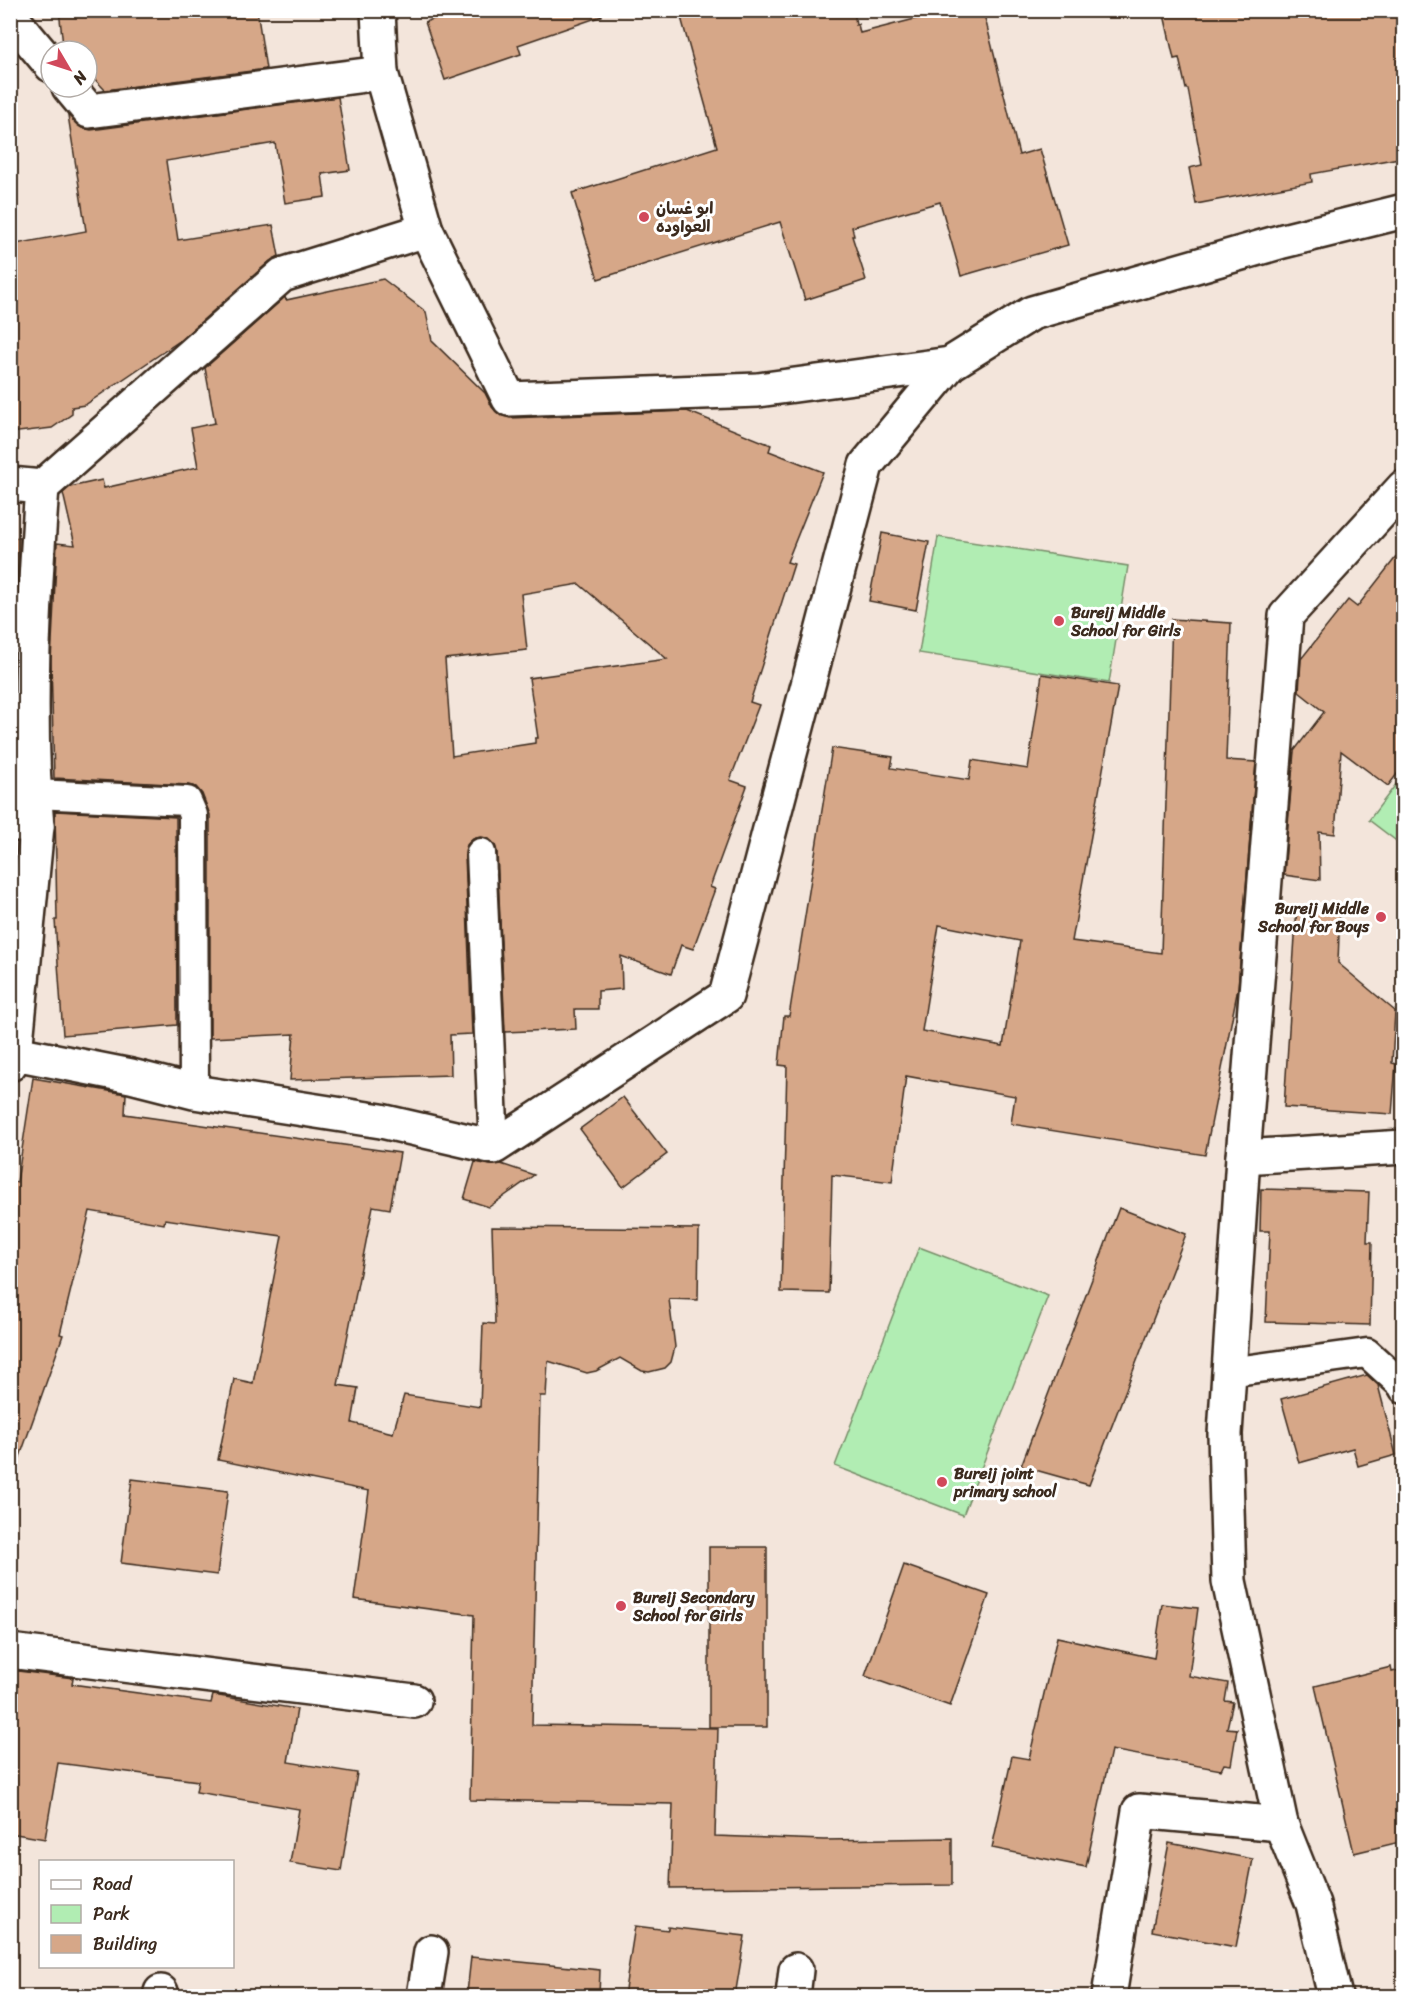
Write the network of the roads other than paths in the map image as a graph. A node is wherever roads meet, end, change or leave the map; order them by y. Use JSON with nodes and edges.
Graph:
{"nodes":[{"id":1,"x":378,"y":10,"type":"edge"},
{"id":2,"x":10,"y":16,"type":"edge"},
{"id":3,"x":39,"y":51,"type":"edge"},
{"id":4,"x":381,"y":73,"type":"junction"},
{"id":5,"x":79,"y":99,"type":"edge"},
{"id":6,"x":1404,"y":211,"type":"edge"},
{"id":7,"x":426,"y":230,"type":"junction"},
{"id":8,"x":950,"y":364,"type":"junction"},
{"id":9,"x":26,"y":485,"type":"edge"},
{"id":10,"x":1404,"y":487,"type":"edge"},
{"id":11,"x":34,"y":794,"type":"junction"},
{"id":12,"x":24,"y":825,"type":"edge"},
{"id":13,"x":481,"y":853,"type":"dead end"},
{"id":14,"x":13,"y":1058,"type":"edge"},
{"id":15,"x":194,"y":1092,"type":"junction"},
{"id":16,"x":1404,"y":1147,"type":"edge"},
{"id":17,"x":494,"y":1148,"type":"junction"},
{"id":18,"x":1243,"y":1157,"type":"junction"},
{"id":19,"x":1229,"y":1371,"type":"junction"},
{"id":20,"x":1404,"y":1389,"type":"edge"},
{"id":21,"x":10,"y":1652,"type":"edge"},
{"id":22,"x":414,"y":1701,"type":"dead end"},
{"id":23,"x":1281,"y":1824,"type":"junction"},
{"id":24,"x":431,"y":1952,"type":"dead end"},
{"id":25,"x":424,"y":1996,"type":"edge"},
{"id":26,"x":1109,"y":1996,"type":"edge"},
{"id":27,"x":1335,"y":1996,"type":"edge"}],
"edges":[{"from":1,"to":4,"type":"street"},
{"from":2,"to":3,"type":"street"},
{"from":4,"to":5,"type":"street"},
{"from":4,"to":7,"type":"street"},
{"from":6,"to":8,"type":"street"},
{"from":7,"to":8,"type":"street"},
{"from":7,"to":9,"type":"street"},
{"from":8,"to":17,"type":"street"},
{"from":9,"to":11,"type":"street"},
{"from":10,"to":18,"type":"street"},
{"from":11,"to":12,"type":"street"},
{"from":11,"to":15,"type":"lane"},
{"from":12,"to":14,"type":"street"},
{"from":13,"to":17,"type":"lane"},
{"from":14,"to":15,"type":"street"},
{"from":15,"to":17,"type":"street"},
{"from":16,"to":18,"type":"street"},
{"from":18,"to":19,"type":"street"},
{"from":19,"to":20,"type":"lane"},
{"from":19,"to":23,"type":"street"},
{"from":21,"to":22,"type":"street"},
{"from":23,"to":26,"type":"street"},
{"from":23,"to":27,"type":"street"},
{"from":24,"to":25,"type":"street"}]}
